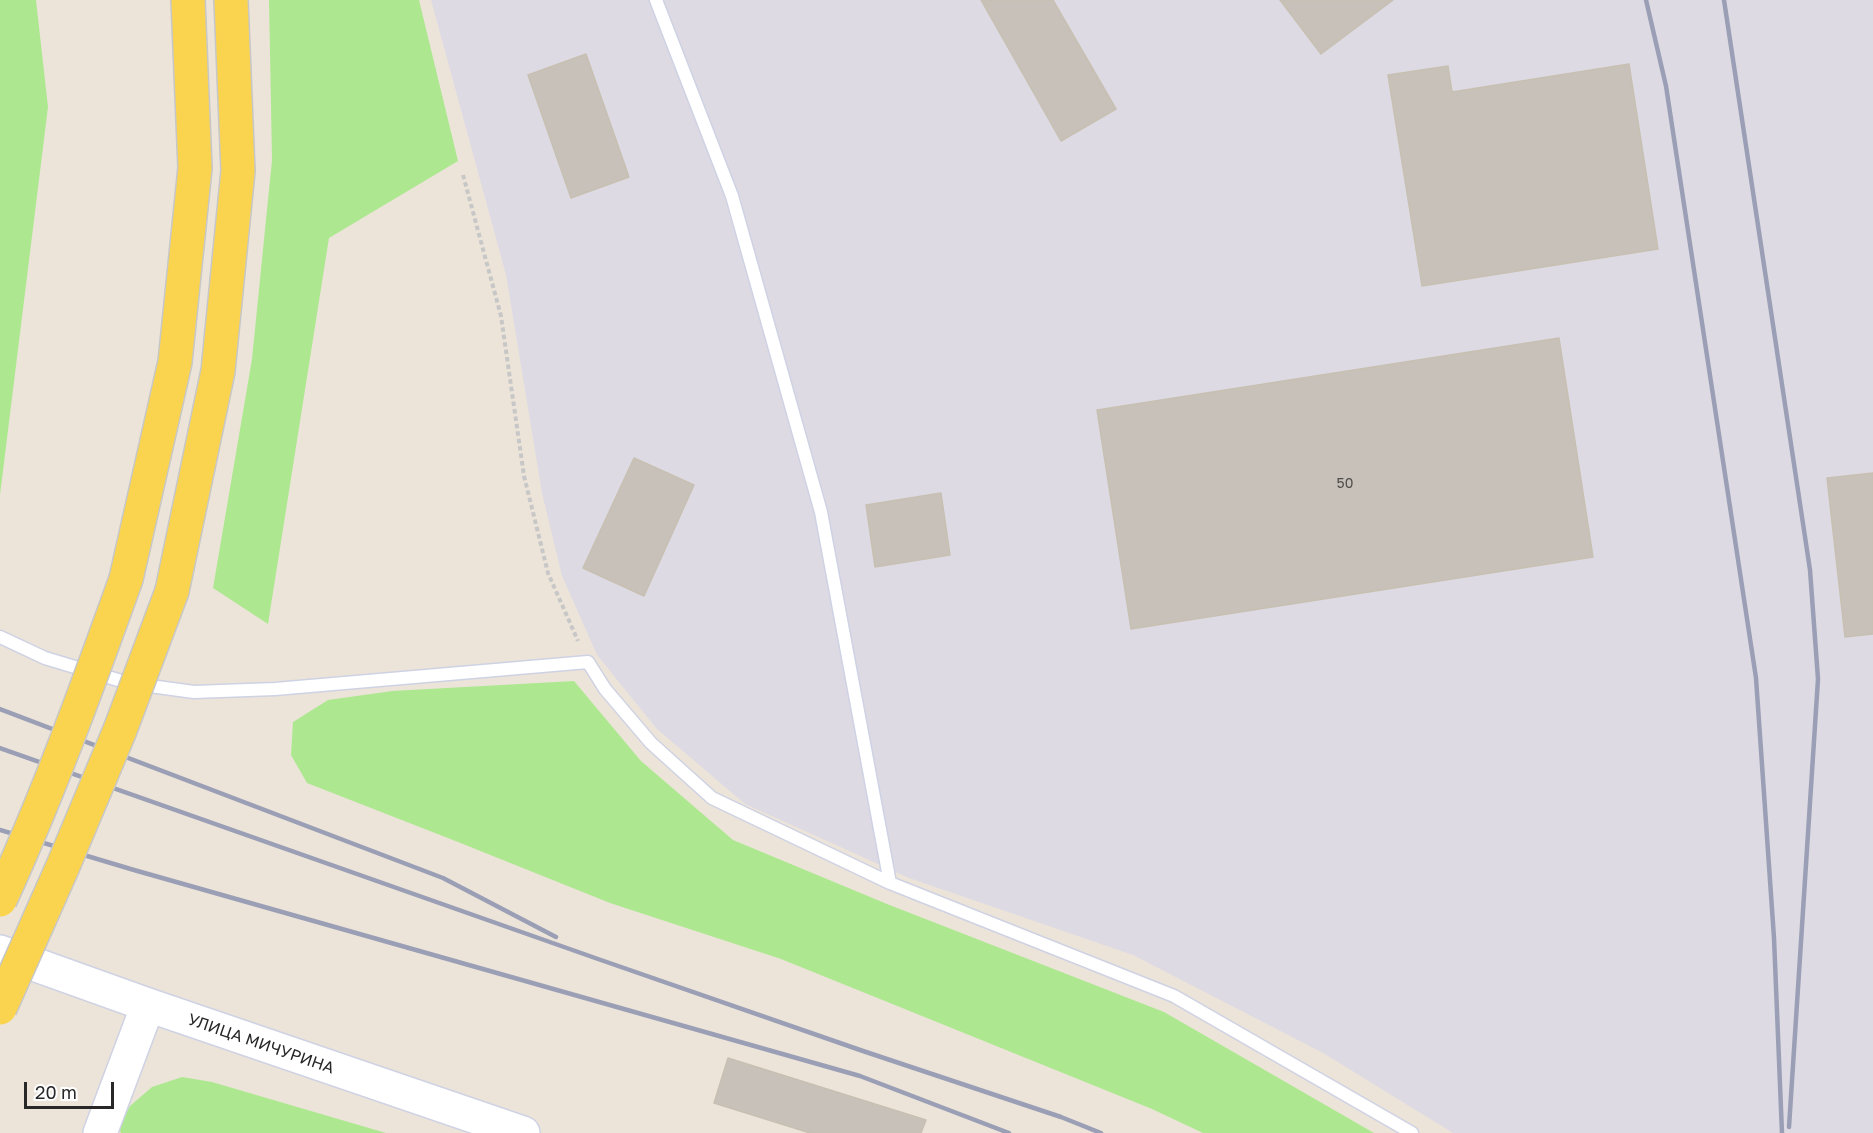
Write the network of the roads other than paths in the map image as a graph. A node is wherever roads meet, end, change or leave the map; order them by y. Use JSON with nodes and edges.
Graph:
{"nodes":[{"id":1,"x":188,"y":0,"type":"edge"},
{"id":2,"x":231,"y":0,"type":"edge"},
{"id":3,"x":656,"y":0,"type":"edge"},
{"id":4,"x":0,"y":637,"type":"edge"},
{"id":5,"x":890,"y":883,"type":"junction"},
{"id":6,"x":0,"y":900,"type":"edge"},
{"id":7,"x":0,"y":952,"type":"edge"},
{"id":8,"x":148,"y":1005,"type":"junction"},
{"id":9,"x":0,"y":1008,"type":"edge"},
{"id":10,"x":100,"y":1133,"type":"edge"},
{"id":11,"x":523,"y":1133,"type":"edge"},
{"id":12,"x":1412,"y":1133,"type":"edge"}],
"edges":[{"from":1,"to":6,"type":"main road","bridge":true},
{"from":2,"to":9,"type":"main road","bridge":true},
{"from":3,"to":5,"type":"lane"},
{"from":4,"to":5,"type":"lane"},
{"from":5,"to":12,"type":"lane"},
{"from":7,"to":8,"type":"main road","name":"УЛИЦА МИЧУРИНА"},
{"from":8,"to":10,"type":"main road"},
{"from":8,"to":11,"type":"main road","name":"УЛИЦА МИЧУРИНА"}]}
